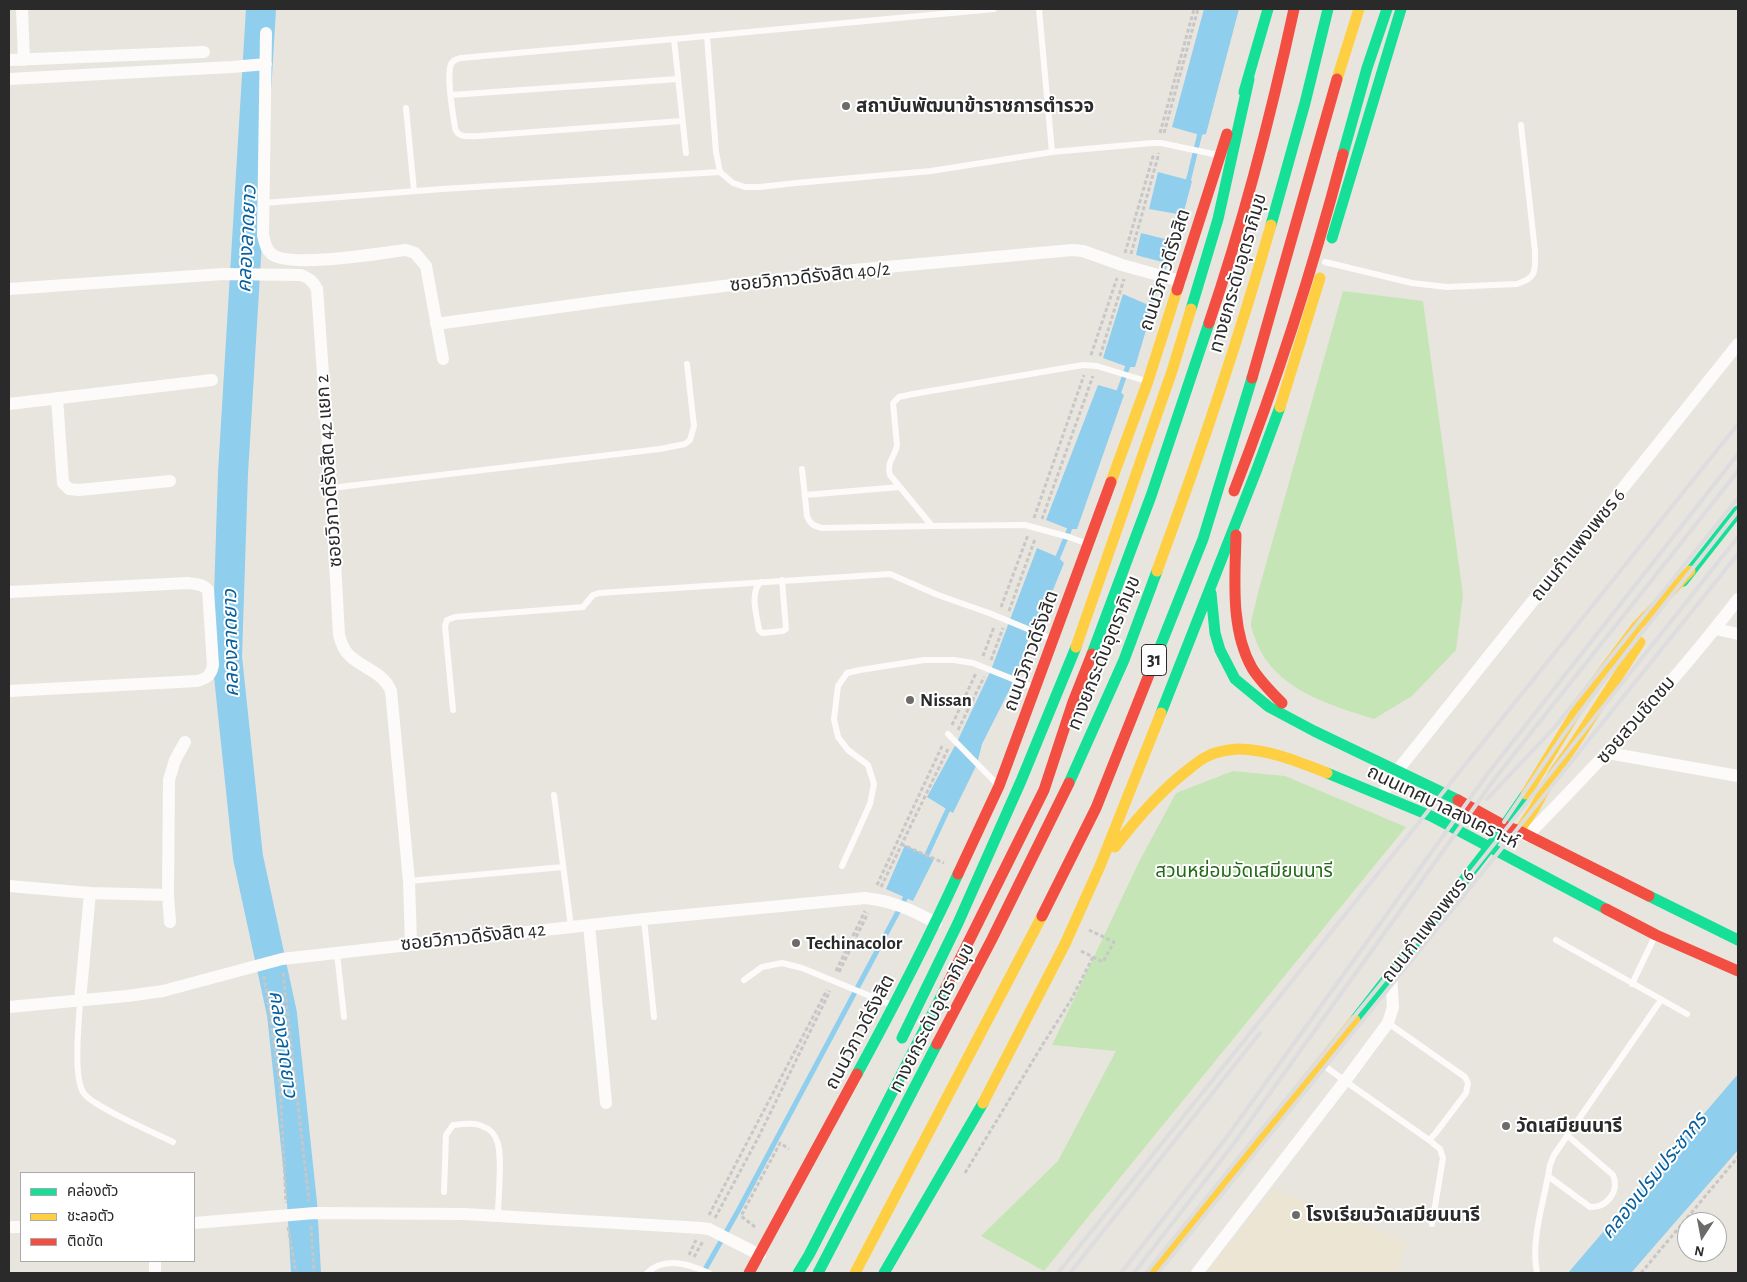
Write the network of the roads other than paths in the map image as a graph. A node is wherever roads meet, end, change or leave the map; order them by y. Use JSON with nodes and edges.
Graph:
{"nodes":[{"id":1,"x":22,"y":9,"type":"edge"},
{"id":2,"x":994,"y":9,"type":"edge"},
{"id":3,"x":1039,"y":9,"type":"edge"},
{"id":4,"x":1268,"y":9,"type":"edge"},
{"id":5,"x":1294,"y":9,"type":"edge"},
{"id":6,"x":1328,"y":9,"type":"edge"},
{"id":7,"x":1351,"y":9,"type":"edge"},
{"id":8,"x":1359,"y":9,"type":"edge"},
{"id":9,"x":1387,"y":9,"type":"edge"},
{"id":10,"x":1400,"y":9,"type":"edge"},
{"id":11,"x":1406,"y":9,"type":"edge"},
{"id":12,"x":266,"y":33,"type":"dead end"},
{"id":13,"x":707,"y":36,"type":"junction"},
{"id":14,"x":674,"y":39,"type":"junction"},
{"id":15,"x":204,"y":52,"type":"dead end"},
{"id":16,"x":9,"y":60,"type":"edge"},
{"id":17,"x":24,"y":60,"type":"junction"},
{"id":18,"x":263,"y":64,"type":"junction"},
{"id":19,"x":9,"y":79,"type":"edge"},
{"id":20,"x":678,"y":79,"type":"junction"},
{"id":21,"x":1249,"y":79,"type":"junction"},
{"id":22,"x":451,"y":95,"type":"junction"},
{"id":23,"x":406,"y":108,"type":"dead end"},
{"id":24,"x":682,"y":121,"type":"junction"},
{"id":25,"x":1521,"y":125,"type":"dead end"},
{"id":26,"x":1052,"y":152,"type":"junction"},
{"id":27,"x":686,"y":153,"type":"dead end"},
{"id":28,"x":1220,"y":155,"type":"junction"},
{"id":29,"x":720,"y":172,"type":"junction"},
{"id":30,"x":414,"y":191,"type":"junction"},
{"id":31,"x":264,"y":203,"type":"junction"},
{"id":32,"x":1325,"y":262,"type":"junction"},
{"id":33,"x":1180,"y":281,"type":"junction"},
{"id":34,"x":9,"y":289,"type":"edge"},
{"id":35,"x":436,"y":324,"type":"junction"},
{"id":36,"x":1738,"y":344,"type":"edge"},
{"id":37,"x":443,"y":359,"type":"dead end"},
{"id":38,"x":687,"y":364,"type":"dead end"},
{"id":39,"x":212,"y":380,"type":"dead end"},
{"id":40,"x":1148,"y":381,"type":"junction"},
{"id":41,"x":57,"y":398,"type":"junction"},
{"id":42,"x":9,"y":404,"type":"edge"},
{"id":43,"x":802,"y":469,"type":"dead end"},
{"id":44,"x":170,"y":481,"type":"dead end"},
{"id":45,"x":900,"y":487,"type":"junction"},
{"id":46,"x":331,"y":488,"type":"junction"},
{"id":47,"x":805,"y":495,"type":"junction"},
{"id":48,"x":1231,"y":498,"type":"dead end"},
{"id":49,"x":1738,"y":511,"type":"edge"},
{"id":50,"x":1220,"y":523,"type":"dead end"},
{"id":51,"x":1236,"y":524,"type":"junction"},
{"id":52,"x":932,"y":526,"type":"junction"},
{"id":53,"x":1089,"y":544,"type":"junction"},
{"id":54,"x":1690,"y":571,"type":"junction"},
{"id":55,"x":782,"y":580,"type":"junction"},
{"id":56,"x":763,"y":582,"type":"junction"},
{"id":57,"x":1210,"y":589,"type":"junction"},
{"id":58,"x":9,"y":592,"type":"edge"},
{"id":59,"x":1738,"y":599,"type":"edge"},
{"id":60,"x":1162,"y":626,"type":"junction"},
{"id":61,"x":1716,"y":629,"type":"junction"},
{"id":62,"x":1738,"y":634,"type":"edge"},
{"id":63,"x":1054,"y":640,"type":"junction"},
{"id":64,"x":1036,"y":689,"type":"junction"},
{"id":65,"x":9,"y":691,"type":"edge"},
{"id":66,"x":1073,"y":702,"type":"junction"},
{"id":67,"x":453,"y":710,"type":"dead end"},
{"id":68,"x":1314,"y":731,"type":"junction"},
{"id":69,"x":948,"y":734,"type":"road end"},
{"id":70,"x":185,"y":742,"type":"dead end"},
{"id":71,"x":1608,"y":753,"type":"junction"},
{"id":72,"x":1005,"y":771,"type":"junction"},
{"id":73,"x":1397,"y":771,"type":"junction"},
{"id":74,"x":1738,"y":776,"type":"edge"},
{"id":75,"x":999,"y":786,"type":"junction"},
{"id":76,"x":1383,"y":794,"type":"junction"},
{"id":77,"x":554,"y":795,"type":"dead end"},
{"id":78,"x":1505,"y":826,"type":"junction"},
{"id":79,"x":1523,"y":833,"type":"junction"},
{"id":80,"x":1489,"y":848,"type":"junction"},
{"id":81,"x":842,"y":866,"type":"dead end"},
{"id":82,"x":1100,"y":866,"type":"junction"},
{"id":83,"x":562,"y":867,"type":"junction"},
{"id":84,"x":409,"y":881,"type":"junction"},
{"id":85,"x":9,"y":886,"type":"edge"},
{"id":86,"x":90,"y":893,"type":"junction"},
{"id":87,"x":168,"y":895,"type":"junction"},
{"id":88,"x":644,"y":919,"type":"junction"},
{"id":89,"x":170,"y":922,"type":"dead end"},
{"id":90,"x":936,"y":923,"type":"junction"},
{"id":91,"x":589,"y":925,"type":"junction"},
{"id":92,"x":571,"y":927,"type":"junction"},
{"id":93,"x":1656,"y":935,"type":"junction"},
{"id":94,"x":1556,"y":940,"type":"dead end"},
{"id":95,"x":1738,"y":940,"type":"edge"},
{"id":96,"x":411,"y":944,"type":"junction"},
{"id":97,"x":336,"y":953,"type":"junction"},
{"id":98,"x":1738,"y":971,"type":"edge"},
{"id":99,"x":1391,"y":974,"type":"junction"},
{"id":100,"x":744,"y":980,"type":"dead end"},
{"id":101,"x":1632,"y":984,"type":"junction"},
{"id":102,"x":80,"y":1000,"type":"junction"},
{"id":103,"x":1661,"y":1000,"type":"junction"},
{"id":104,"x":9,"y":1006,"type":"edge"},
{"id":105,"x":894,"y":1006,"type":"junction"},
{"id":106,"x":1687,"y":1014,"type":"dead end"},
{"id":107,"x":344,"y":1017,"type":"dead end"},
{"id":108,"x":654,"y":1017,"type":"dead end"},
{"id":109,"x":1388,"y":1023,"type":"junction"},
{"id":110,"x":898,"y":1046,"type":"dead end"},
{"id":111,"x":1321,"y":1063,"type":"junction"},
{"id":112,"x":1345,"y":1082,"type":"junction"},
{"id":113,"x":606,"y":1102,"type":"dead end"},
{"id":114,"x":871,"y":1108,"type":"dead end"},
{"id":115,"x":1568,"y":1136,"type":"junction"},
{"id":116,"x":1429,"y":1140,"type":"junction"},
{"id":117,"x":173,"y":1142,"type":"dead end"},
{"id":118,"x":1548,"y":1176,"type":"junction"},
{"id":119,"x":444,"y":1192,"type":"dead end"},
{"id":120,"x":498,"y":1215,"type":"junction"},
{"id":121,"x":195,"y":1223,"type":"edge"},
{"id":122,"x":1432,"y":1224,"type":"dead end"},
{"id":123,"x":760,"y":1255,"type":"junction"},
{"id":124,"x":821,"y":1268,"type":"edge"},
{"id":125,"x":647,"y":1273,"type":"edge"},
{"id":126,"x":709,"y":1273,"type":"edge"},
{"id":127,"x":749,"y":1273,"type":"edge"},
{"id":128,"x":798,"y":1273,"type":"edge"},
{"id":129,"x":847,"y":1273,"type":"edge"},
{"id":130,"x":855,"y":1273,"type":"edge"},
{"id":131,"x":884,"y":1273,"type":"edge"},
{"id":132,"x":1152,"y":1273,"type":"edge"},
{"id":133,"x":1197,"y":1273,"type":"edge"},
{"id":134,"x":1537,"y":1273,"type":"edge"}],
"edges":[{"from":1,"to":17,"type":"street"},
{"from":2,"to":13,"type":"lane"},
{"from":3,"to":26,"type":"lane"},
{"from":4,"to":21,"type":"main road","name":"ถนนวิภาวดีรังสิต"},
{"from":5,"to":66,"type":"main road"},
{"from":6,"to":124,"type":"main road","name":"ทางยกระดับอุตราภิมุข","number":"31"},
{"from":7,"to":60,"type":"main road","name":"ทางยกระดับอุตราภิมุข","number":"31"},
{"from":8,"to":130,"type":"main road","number":"31"},
{"from":9,"to":48,"type":"main road"},
{"from":10,"to":11,"type":"lane"},
{"from":10,"to":32,"type":"main road","number":"31"},
{"from":12,"to":18,"type":"street"},
{"from":13,"to":14,"type":"lane"},
{"from":13,"to":29,"type":"lane"},
{"from":14,"to":20,"type":"lane"},
{"from":14,"to":22,"type":"lane"},
{"from":15,"to":17,"type":"street"},
{"from":16,"to":17,"type":"street"},
{"from":18,"to":19,"type":"street"},
{"from":18,"to":31,"type":"street"},
{"from":20,"to":22,"type":"lane"},
{"from":20,"to":24,"type":"lane"},
{"from":21,"to":28,"type":"main road","name":"ถนนวิภาวดีรังสิต"},
{"from":21,"to":110,"type":"main road"},
{"from":22,"to":24,"type":"lane"},
{"from":23,"to":30,"type":"lane"},
{"from":24,"to":27,"type":"lane"},
{"from":25,"to":32,"type":"lane"},
{"from":26,"to":28,"type":"lane"},
{"from":26,"to":29,"type":"lane"},
{"from":28,"to":33,"type":"main road","name":"ถนนวิภาวดีรังสิต"},
{"from":29,"to":30,"type":"lane"},
{"from":30,"to":31,"type":"lane"},
{"from":31,"to":35,"type":"street"},
{"from":32,"to":51,"type":"main road","number":"31"},
{"from":33,"to":35,"type":"street","name":"ซอยวิภาวดีรังสิต 40/2"},
{"from":33,"to":40,"type":"main road","name":"ถนนวิภาวดีรังสิต"},
{"from":34,"to":46,"type":"street","name":"ซอยวิภาวดีรังสิต 42 แยก 2"},
{"from":35,"to":37,"type":"street"},
{"from":36,"to":73,"type":"street","name":"ถนนกำแพงเพชร 6"},
{"from":38,"to":46,"type":"lane"},
{"from":39,"to":41,"type":"street"},
{"from":40,"to":45,"type":"lane"},
{"from":40,"to":53,"type":"main road","name":"ถนนวิภาวดีรังสิต"},
{"from":41,"to":42,"type":"street"},
{"from":41,"to":44,"type":"street"},
{"from":43,"to":47,"type":"lane"},
{"from":45,"to":47,"type":"lane"},
{"from":45,"to":52,"type":"lane"},
{"from":46,"to":84,"type":"street","name":"ซอยวิภาวดีรังสิต 42 แยก 2"},
{"from":47,"to":52,"type":"lane"},
{"from":49,"to":54,"type":"main road","name":"ถนนกำแพงเพชร 6"},
{"from":50,"to":60,"type":"main road"},
{"from":51,"to":57,"type":"main road","number":"31"},
{"from":51,"to":68,"type":"main road"},
{"from":52,"to":53,"type":"lane"},
{"from":53,"to":63,"type":"main road","name":"ถนนวิภาวดีรังสิต"},
{"from":54,"to":78,"type":"main road","name":"ถนนกำแพงเพชร 6"},
{"from":54,"to":79,"type":"main road","name":"ถนนกำแพงเพชร 6"},
{"from":55,"to":56,"type":"lane"},
{"from":55,"to":56,"type":"lane"},
{"from":55,"to":63,"type":"lane"},
{"from":56,"to":67,"type":"lane"},
{"from":57,"to":68,"type":"main road","name":"ถนนเทศบาลสงเคราะห์"},
{"from":57,"to":82,"type":"main road","number":"31"},
{"from":58,"to":65,"type":"street"},
{"from":59,"to":61,"type":"street","name":"ซอยสวนชิดชม"},
{"from":60,"to":129,"type":"main road","name":"ทางยกระดับอุตราภิมุข","number":"31"},
{"from":61,"to":62,"type":"street"},
{"from":61,"to":71,"type":"street","name":"ซอยสวนชิดชม"},
{"from":63,"to":64,"type":"main road","name":"ถนนวิภาวดีรังสิต"},
{"from":64,"to":72,"type":"main road","name":"ถนนวิภาวดีรังสิต"},
{"from":64,"to":81,"type":"lane"},
{"from":66,"to":72,"type":"main road"},
{"from":66,"to":128,"type":"main road"},
{"from":68,"to":73,"type":"main road","name":"ถนนเทศบาลสงเคราะห์"},
{"from":69,"to":75,"type":"lane"},
{"from":70,"to":87,"type":"street"},
{"from":71,"to":74,"type":"street"},
{"from":71,"to":79,"type":"street","name":"ซอยสวนชิดชม"},
{"from":72,"to":75,"type":"main road","name":"ถนนวิภาวดีรังสิต"},
{"from":73,"to":76,"type":"street","name":"ถนนกำแพงเพชร 6"},
{"from":73,"to":78,"type":"main road","name":"ถนนเทศบาลสงเคราะห์"},
{"from":75,"to":90,"type":"main road","name":"ถนนวิภาวดีรังสิต"},
{"from":76,"to":80,"type":"main road","name":"ถนนเทศบาลสงเคราะห์"},
{"from":76,"to":82,"type":"main road","name":"ถนนเทศบาลสงเคราะห์"},
{"from":77,"to":83,"type":"lane"},
{"from":78,"to":79,"type":"main road","name":"ถนนเทศบาลสงเคราะห์"},
{"from":78,"to":80,"type":"main road","name":"ถนนกำแพงเพชร 6"},
{"from":79,"to":95,"type":"main road","name":"ถนนเทศบาลสงเคราะห์"},
{"from":80,"to":93,"type":"main road","name":"ถนนเทศบาลสงเคราะห์"},
{"from":80,"to":99,"type":"main road","name":"ถนนกำแพงเพชร 6"},
{"from":82,"to":131,"type":"main road","number":"31"},
{"from":83,"to":84,"type":"lane"},
{"from":83,"to":92,"type":"lane"},
{"from":84,"to":96,"type":"street","name":"ซอยวิภาวดีรังสิต 42 แยก 2"},
{"from":85,"to":86,"type":"street"},
{"from":86,"to":87,"type":"street"},
{"from":86,"to":102,"type":"street"},
{"from":87,"to":89,"type":"street"},
{"from":88,"to":90,"type":"street","name":"ซอยวิภาวดีรังสิต 42"},
{"from":88,"to":91,"type":"street","name":"ซอยวิภาวดีรังสิต 42"},
{"from":88,"to":108,"type":"lane"},
{"from":90,"to":105,"type":"main road","name":"ถนนวิภาวดีรังสิต"},
{"from":91,"to":92,"type":"street","name":"ซอยวิภาวดีรังสิต 42"},
{"from":91,"to":113,"type":"street"},
{"from":92,"to":96,"type":"street","name":"ซอยวิภาวดีรังสิต 42"},
{"from":93,"to":98,"type":"main road","name":"ถนนเทศบาลสงเคราะห์"},
{"from":93,"to":101,"type":"lane"},
{"from":94,"to":101,"type":"lane"},
{"from":96,"to":97,"type":"street","name":"ซอยวิภาวดีรังสิต 42"},
{"from":97,"to":102,"type":"street","name":"ซอยวิภาวดีรังสิต 42"},
{"from":97,"to":107,"type":"lane"},
{"from":99,"to":109,"type":"street"},
{"from":99,"to":111,"type":"main road","name":"ถนนกำแพงเพชร 6"},
{"from":100,"to":105,"type":"lane"},
{"from":101,"to":103,"type":"lane"},
{"from":102,"to":104,"type":"street","name":"ซอยวิภาวดีรังสิต 42"},
{"from":102,"to":117,"type":"lane"},
{"from":103,"to":106,"type":"lane"},
{"from":103,"to":115,"type":"lane"},
{"from":105,"to":123,"type":"main road","name":"ถนนวิภาวดีรังสิต"},
{"from":109,"to":112,"type":"street"},
{"from":109,"to":116,"type":"lane"},
{"from":111,"to":112,"type":"lane"},
{"from":111,"to":132,"type":"main road","name":"ถนนกำแพงเพชร 6"},
{"from":112,"to":116,"type":"lane"},
{"from":112,"to":133,"type":"street"},
{"from":114,"to":124,"type":"main road"},
{"from":115,"to":118,"type":"lane"},
{"from":115,"to":118,"type":"lane"},
{"from":116,"to":122,"type":"lane"},
{"from":118,"to":134,"type":"lane"},
{"from":119,"to":120,"type":"lane"},
{"from":120,"to":121,"type":"street"},
{"from":120,"to":123,"type":"street"},
{"from":123,"to":127,"type":"main road","name":"ถนนวิภาวดีรังสิต"},
{"from":125,"to":126,"type":"lane"}]}
